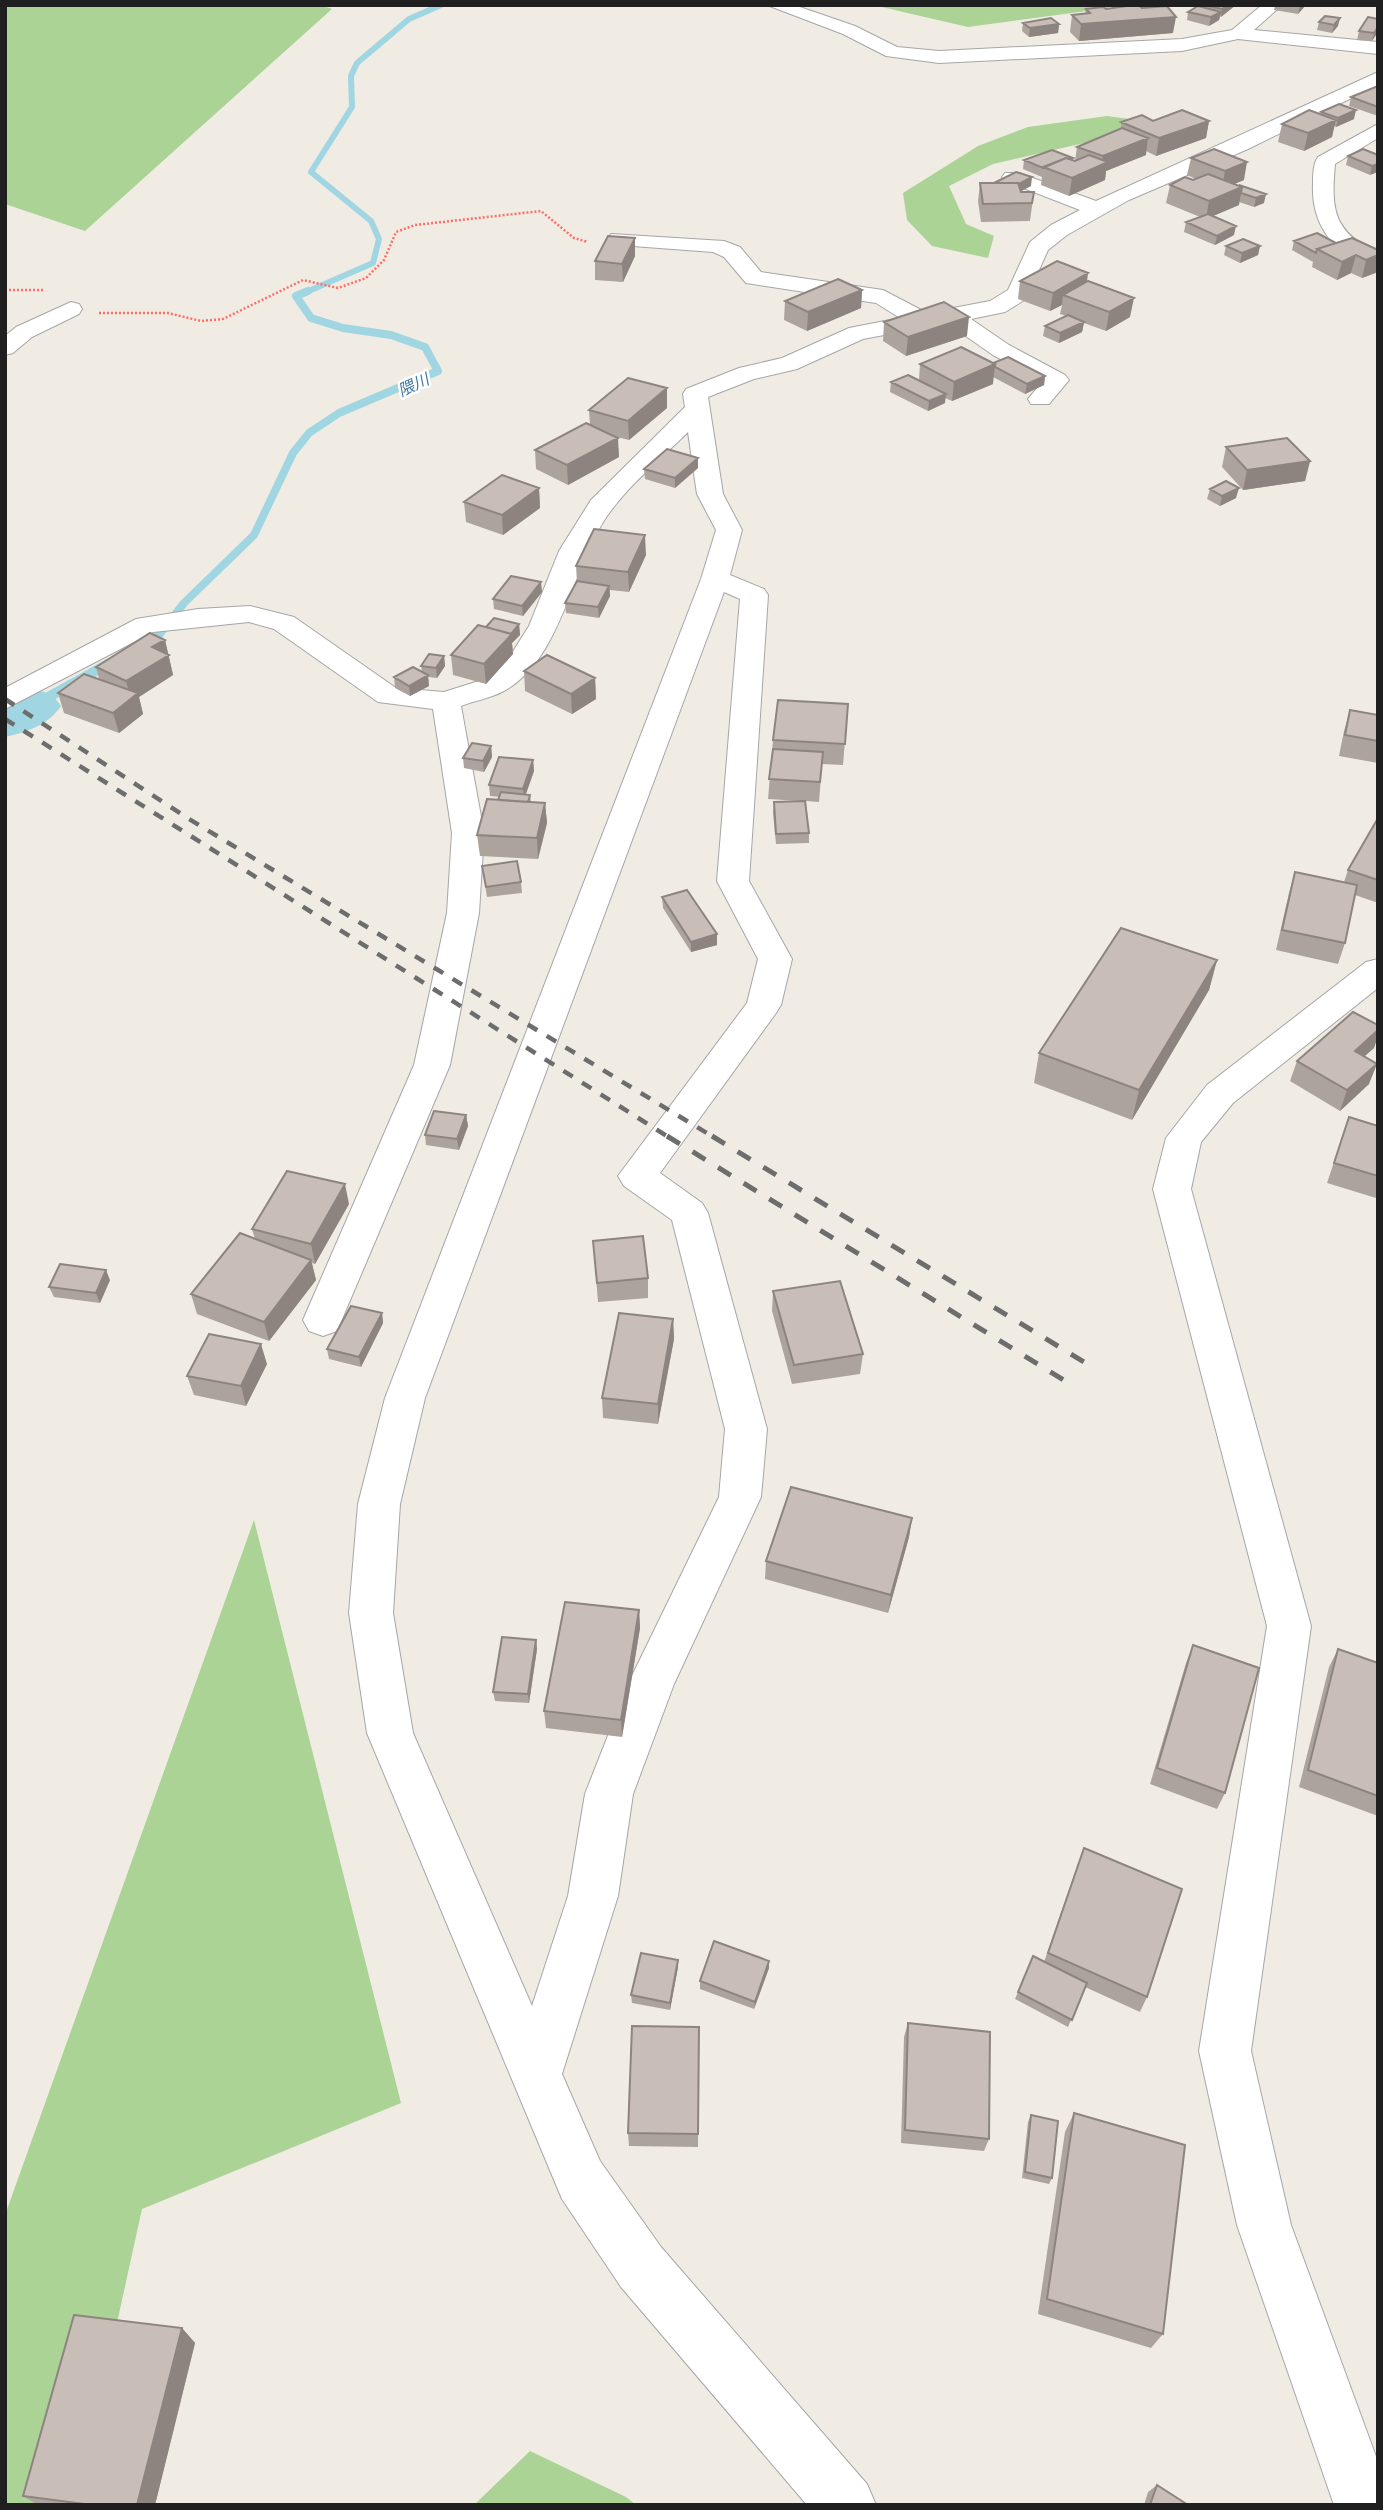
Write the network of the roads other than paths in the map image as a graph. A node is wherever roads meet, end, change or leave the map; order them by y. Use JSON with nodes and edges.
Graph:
{"nodes":[{"id":1,"x":776,"y":5,"type":"edge"},
{"id":2,"x":1273,"y":5,"type":"edge"},
{"id":3,"x":1238,"y":34,"type":"junction"},
{"id":4,"x":1378,"y":48,"type":"edge"},
{"id":5,"x":1378,"y":78,"type":"edge"},
{"id":6,"x":1378,"y":130,"type":"edge"},
{"id":7,"x":1013,"y":177,"type":"edge"},
{"id":8,"x":1097,"y":209,"type":"junction"},
{"id":9,"x":619,"y":239,"type":"edge"},
{"id":10,"x":1378,"y":262,"type":"edge"},
{"id":11,"x":71,"y":309,"type":"road end"},
{"id":12,"x":950,"y":316,"type":"junction"},
{"id":13,"x":926,"y":321,"type":"junction"},
{"id":14,"x":5,"y":348,"type":"edge"},
{"id":15,"x":1040,"y":399,"type":"dead end"},
{"id":16,"x":697,"y":409,"type":"junction"},
{"id":17,"x":715,"y":579,"type":"junction"},
{"id":18,"x":5,"y":700,"type":"edge"},
{"id":19,"x":446,"y":701,"type":"junction"},
{"id":20,"x":1378,"y":970,"type":"edge"},
{"id":21,"x":324,"y":1320,"type":"dead end"},
{"id":22,"x":536,"y":2075,"type":"junction"},
{"id":23,"x":846,"y":2505,"type":"edge"},
{"id":24,"x":1364,"y":2505,"type":"edge"}],
"edges":[{"from":1,"to":3,"type":"street"},
{"from":2,"to":3,"type":"street"},
{"from":3,"to":4,"type":"street"},
{"from":5,"to":8,"type":"street"},
{"from":6,"to":10,"type":"street"},
{"from":7,"to":8,"type":"street"},
{"from":8,"to":12,"type":"street"},
{"from":9,"to":13,"type":"street"},
{"from":11,"to":14,"type":"street"},
{"from":12,"to":13,"type":"street"},
{"from":12,"to":15,"type":"street"},
{"from":13,"to":16,"type":"street"},
{"from":16,"to":17,"type":"street"},
{"from":16,"to":19,"type":"street"},
{"from":17,"to":22,"type":"street"},
{"from":17,"to":22,"type":"street"},
{"from":18,"to":19,"type":"street"},
{"from":19,"to":21,"type":"street"},
{"from":20,"to":24,"type":"street"},
{"from":22,"to":23,"type":"street"}]}
